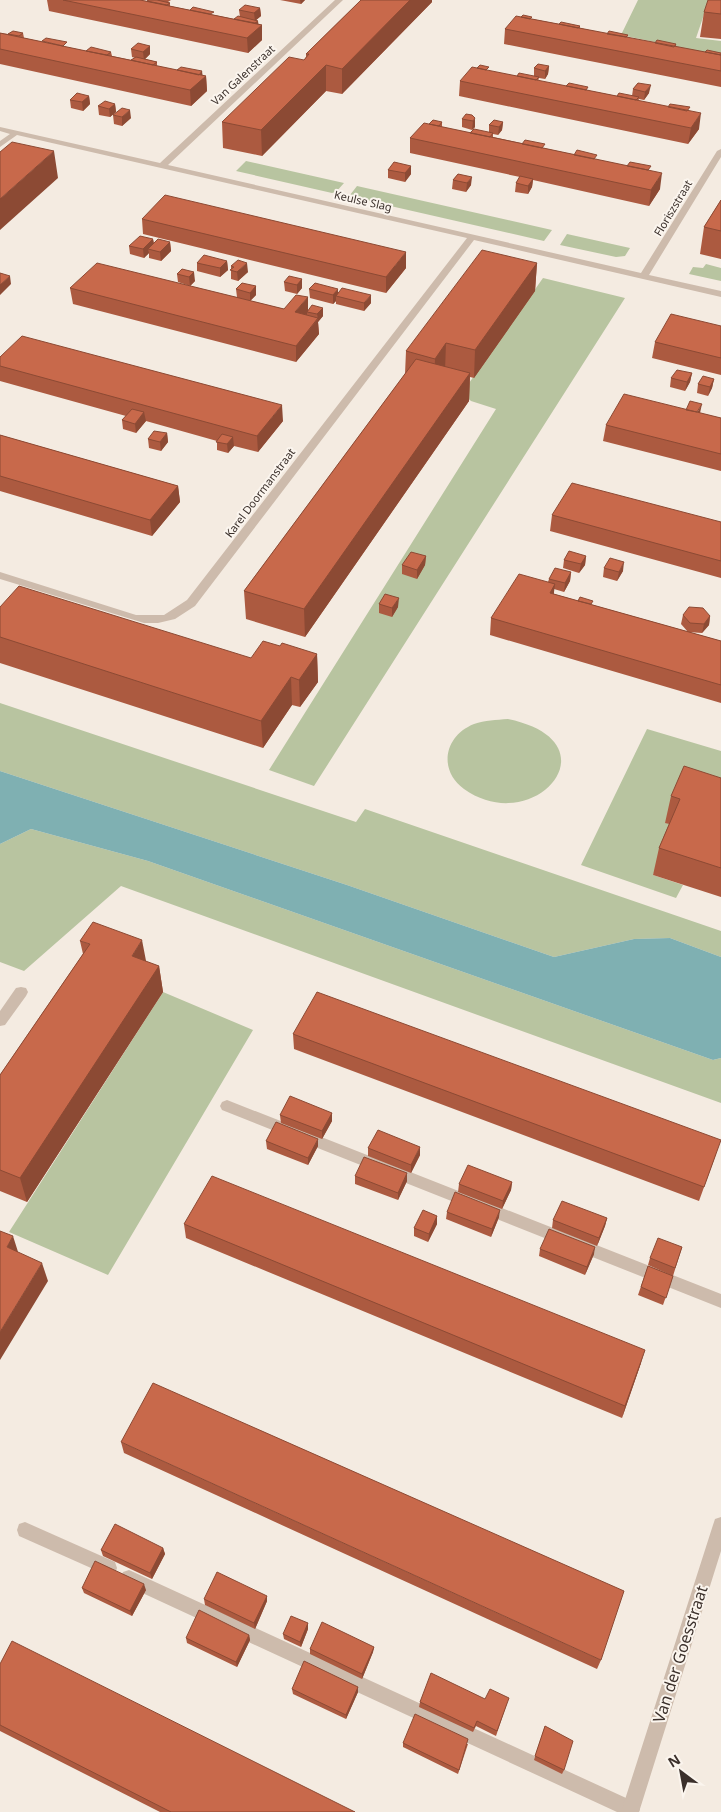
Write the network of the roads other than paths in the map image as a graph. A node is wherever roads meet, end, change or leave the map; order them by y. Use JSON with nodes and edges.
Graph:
{"nodes":[{"id":1,"x":339,"y":0,"type":"edge"},
{"id":2,"x":0,"y":129,"type":"edge"},
{"id":3,"x":15,"y":133,"type":"junction"},
{"id":4,"x":0,"y":145,"type":"edge"},
{"id":5,"x":721,"y":151,"type":"edge"},
{"id":6,"x":162,"y":166,"type":"junction"},
{"id":7,"x":472,"y":237,"type":"junction"},
{"id":8,"x":644,"y":276,"type":"junction"},
{"id":9,"x":721,"y":294,"type":"edge"},
{"id":10,"x":0,"y":575,"type":"edge"},
{"id":11,"x":20,"y":992,"type":"dead end"},
{"id":12,"x":0,"y":1021,"type":"edge"},
{"id":13,"x":227,"y":1106,"type":"dead end"},
{"id":14,"x":721,"y":1301,"type":"edge"},
{"id":15,"x":721,"y":1525,"type":"edge"},
{"id":16,"x":25,"y":1530,"type":"dead end"},
{"id":17,"x":631,"y":1811,"type":"edge"}],
"edges":[{"from":1,"to":6,"type":"street","name":"Van Galenstraat"},
{"from":2,"to":3,"type":"street","name":"Keulse Slag"},
{"from":3,"to":4,"type":"street"},
{"from":3,"to":6,"type":"street","name":"Keulse Slag"},
{"from":5,"to":8,"type":"street","name":"Floriszstraat"},
{"from":6,"to":7,"type":"street","name":"Keulse Slag"},
{"from":7,"to":8,"type":"street","name":"Keulse Slag"},
{"from":7,"to":10,"type":"street","name":"Karel Doormanstraat"},
{"from":8,"to":9,"type":"street","name":"Keulse Slag"},
{"from":11,"to":12,"type":"street"},
{"from":13,"to":14,"type":"street"},
{"from":15,"to":17,"type":"street","name":"Van der Goesstraat"},
{"from":16,"to":17,"type":"street"}]}
